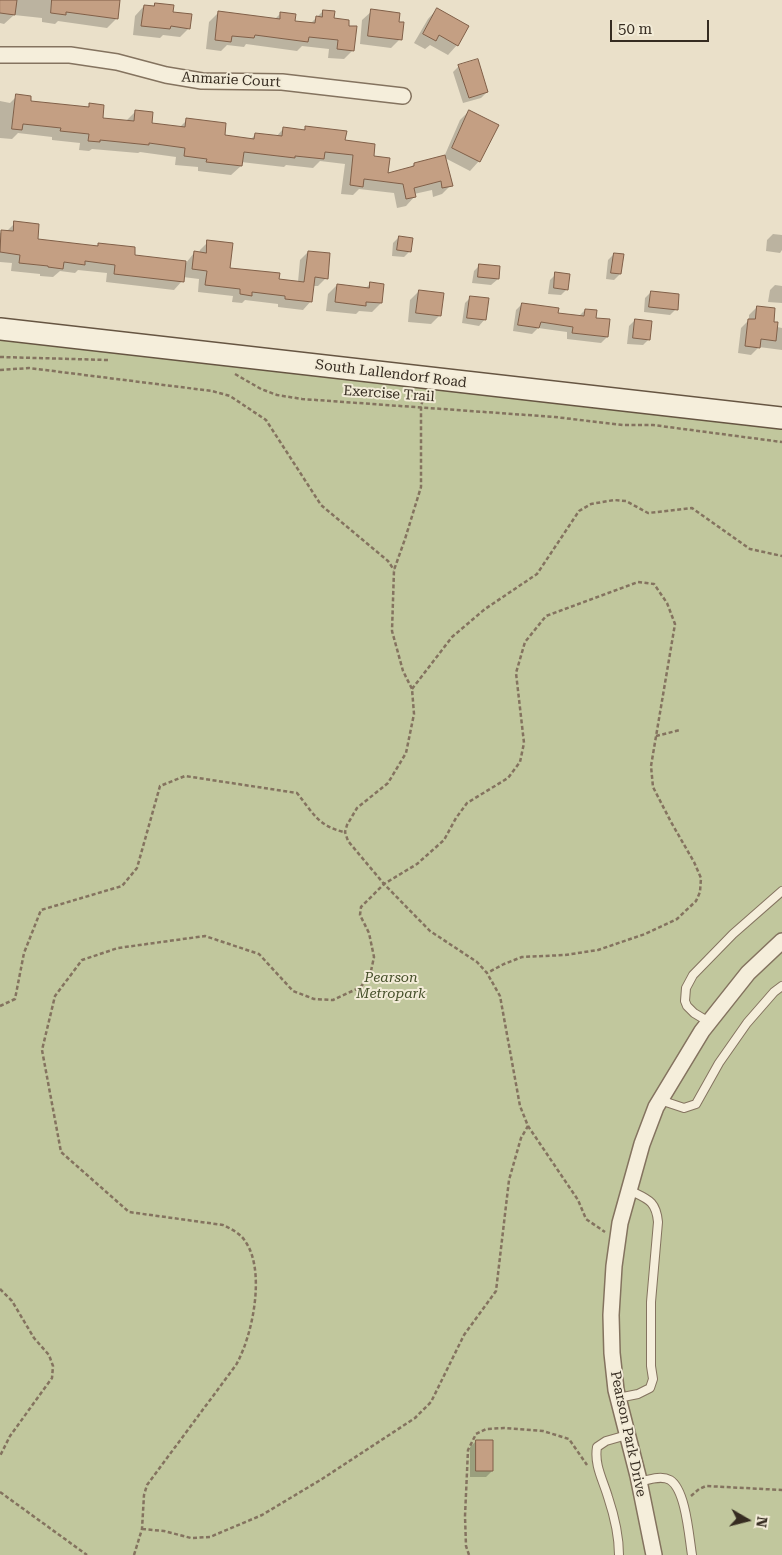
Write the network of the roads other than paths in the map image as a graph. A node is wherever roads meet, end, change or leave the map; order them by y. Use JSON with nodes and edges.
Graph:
{"nodes":[{"id":1,"x":0,"y":55,"type":"edge"},
{"id":2,"x":403,"y":96,"type":"dead end"},
{"id":3,"x":0,"y":329,"type":"edge"},
{"id":4,"x":782,"y":418,"type":"edge"},
{"id":5,"x":782,"y":891,"type":"edge"},
{"id":6,"x":782,"y":941,"type":"edge"},
{"id":7,"x":782,"y":986,"type":"edge"},
{"id":8,"x":709,"y":1022,"type":"junction"},
{"id":9,"x":660,"y":1100,"type":"junction"},
{"id":10,"x":629,"y":1190,"type":"junction"},
{"id":11,"x":618,"y":1398,"type":"junction"},
{"id":12,"x":626,"y":1435,"type":"junction"},
{"id":13,"x":639,"y":1482,"type":"junction"},
{"id":14,"x":619,"y":1555,"type":"edge"},
{"id":15,"x":654,"y":1555,"type":"edge"},
{"id":16,"x":692,"y":1555,"type":"edge"}],
"edges":[{"from":1,"to":2,"type":"street","name":"Anmarie Court"},
{"from":3,"to":4,"type":"street","name":"South Lallendorf Road"},
{"from":5,"to":8,"type":"lane"},
{"from":6,"to":8,"type":"street","name":"Pearson Park Drive"},
{"from":7,"to":9,"type":"lane"},
{"from":8,"to":9,"type":"street","name":"Pearson Park Drive"},
{"from":9,"to":10,"type":"street","name":"Pearson Park Drive"},
{"from":10,"to":11,"type":"street","name":"Pearson Park Drive"},
{"from":10,"to":11,"type":"lane"},
{"from":11,"to":12,"type":"street","name":"Pearson Park Drive"},
{"from":12,"to":13,"type":"street","name":"Pearson Park Drive"},
{"from":12,"to":14,"type":"lane"},
{"from":13,"to":15,"type":"street","name":"Pearson Park Drive"},
{"from":13,"to":16,"type":"lane"}]}
